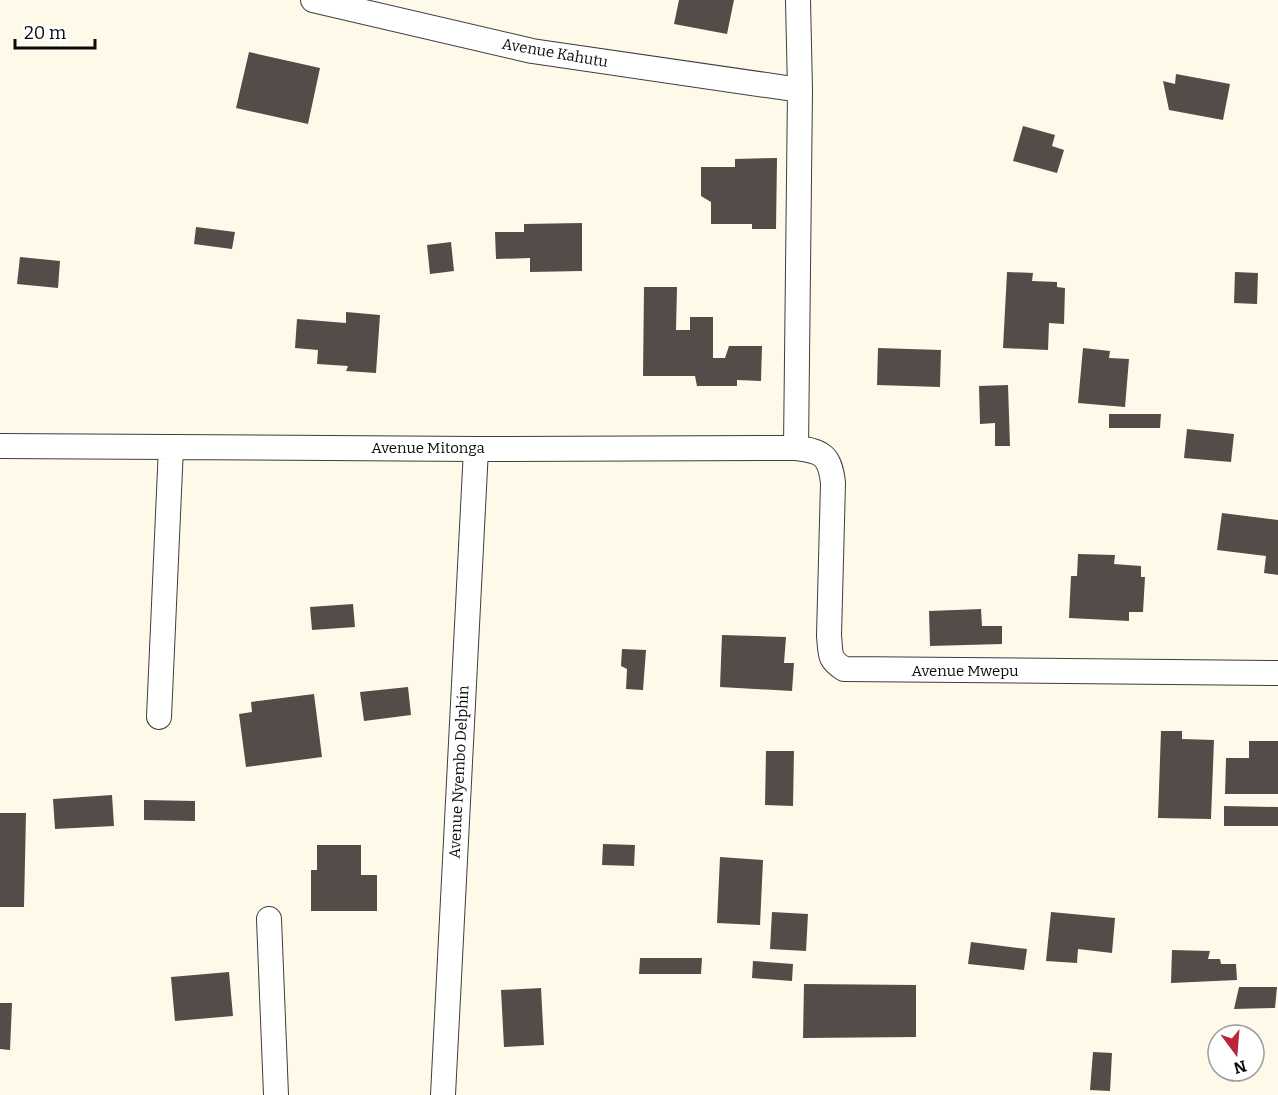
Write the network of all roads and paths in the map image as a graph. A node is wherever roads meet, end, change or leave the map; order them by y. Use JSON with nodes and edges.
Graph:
{"nodes":[{"id":1,"x":313,"y":0,"type":"edge"},
{"id":2,"x":798,"y":0,"type":"edge"},
{"id":3,"x":366,"y":6,"type":"edge"},
{"id":4,"x":800,"y":90,"type":"junction"},
{"id":5,"x":0,"y":446,"type":"edge"},
{"id":6,"x":171,"y":447,"type":"junction"},
{"id":7,"x":476,"y":448,"type":"junction"},
{"id":8,"x":796,"y":448,"type":"junction"},
{"id":9,"x":833,"y":483,"type":"joint"},
{"id":10,"x":1278,"y":673,"type":"edge"},
{"id":11,"x":159,"y":717,"type":"dead end"},
{"id":12,"x":269,"y":919,"type":"dead end"},
{"id":13,"x":276,"y":1095,"type":"edge"},
{"id":14,"x":443,"y":1095,"type":"edge"}],
"edges":[{"from":1,"to":3,"type":"street","name":"Avenue Kahutu"},
{"from":2,"to":4,"type":"street"},
{"from":3,"to":4,"type":"street","name":"Avenue Kahutu"},
{"from":4,"to":8,"type":"street"},
{"from":5,"to":6,"type":"street","name":"Avenue Mitonga"},
{"from":6,"to":7,"type":"street","name":"Avenue Mitonga"},
{"from":6,"to":11,"type":"street"},
{"from":7,"to":8,"type":"street","name":"Avenue Mitonga"},
{"from":7,"to":14,"type":"street","name":"Avenue Nyembo Delphin"},
{"from":8,"to":9,"type":"street","name":"Avenue Mitonga"},
{"from":9,"to":10,"type":"street","name":"Avenue Mwepu"},
{"from":12,"to":13,"type":"street"}]}
